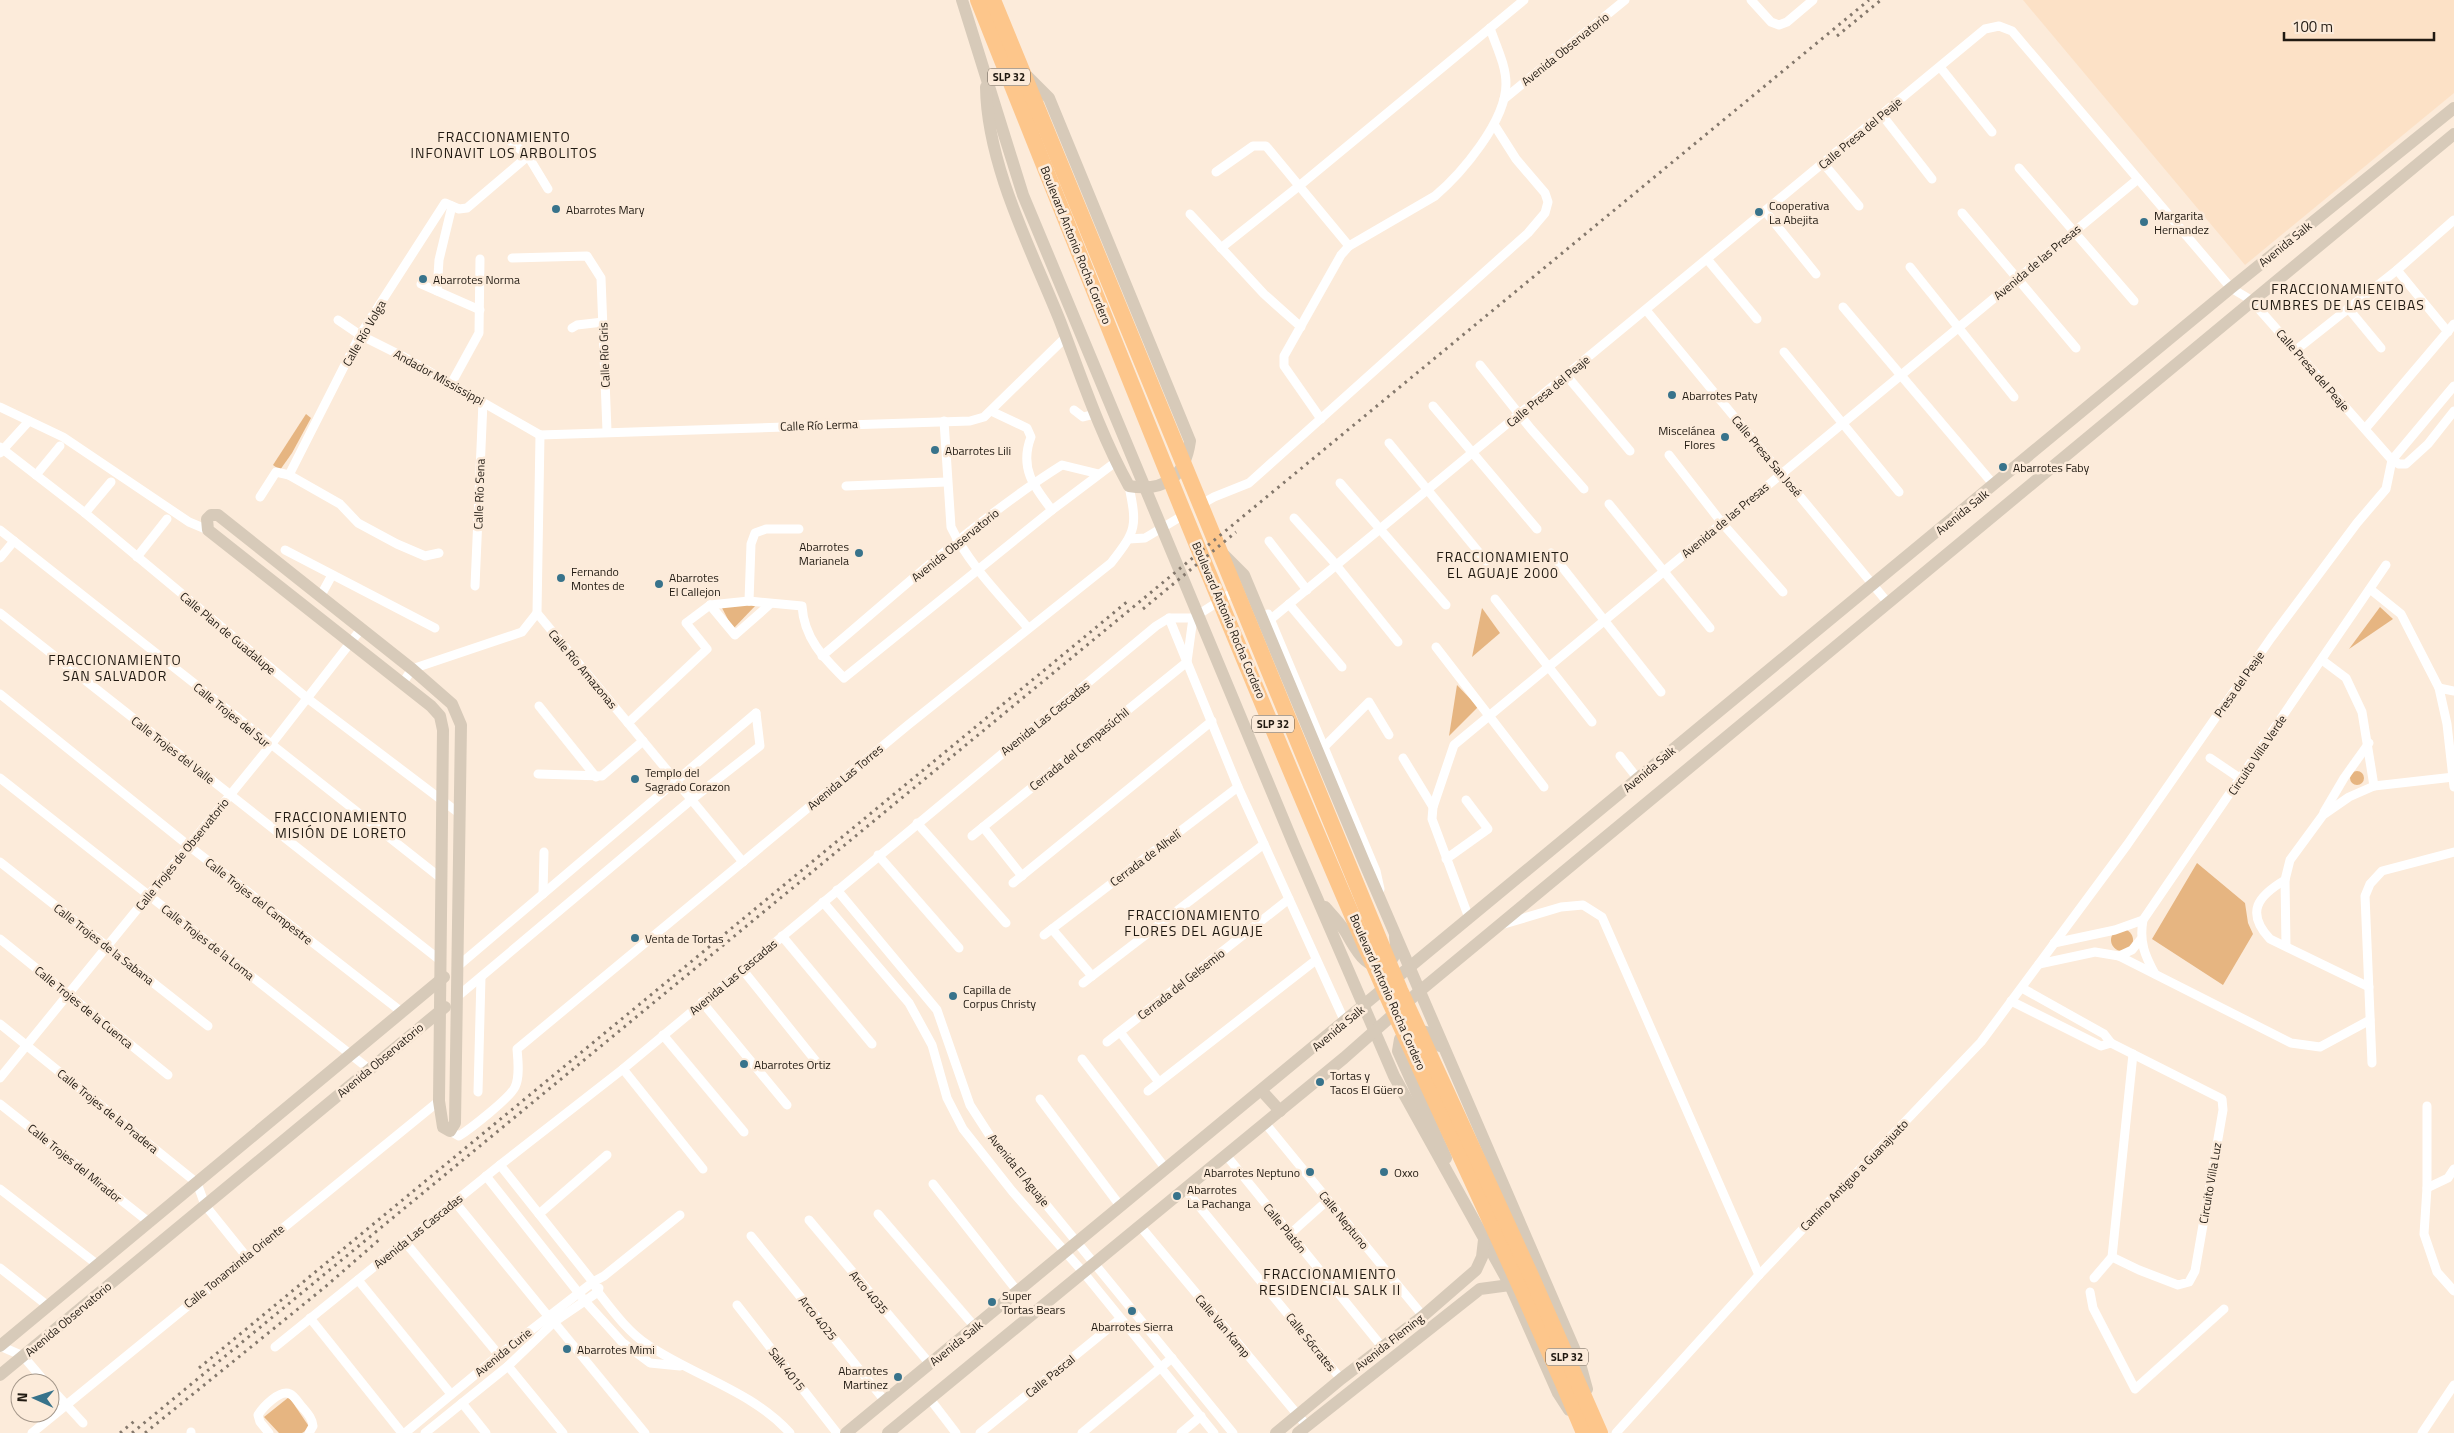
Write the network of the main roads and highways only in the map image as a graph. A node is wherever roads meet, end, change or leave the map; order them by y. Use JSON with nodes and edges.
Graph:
{"nodes":[{"id":1,"x":978,"y":0,"type":"edge"},
{"id":2,"x":993,"y":0,"type":"edge"},
{"id":3,"x":1046,"y":152,"type":"junction"},
{"id":4,"x":1521,"y":1284,"type":"junction"},
{"id":5,"x":1590,"y":1428,"type":"edge"}],
"edges":[{"from":1,"to":3,"type":"highway","name":"Boulevard Antonio Rocha Cordero","number":"SLP 32"},
{"from":2,"to":3,"type":"highway","name":"Boulevard Antonio Rocha Cordero","number":"SLP 32"},
{"from":3,"to":4,"type":"highway","name":"Boulevard Antonio Rocha Cordero","number":"SLP 32"},
{"from":3,"to":4,"type":"highway","name":"Boulevard Antonio Rocha Cordero","number":"SLP 32"},
{"from":4,"to":5,"type":"highway","number":"SLP 32"}]}
